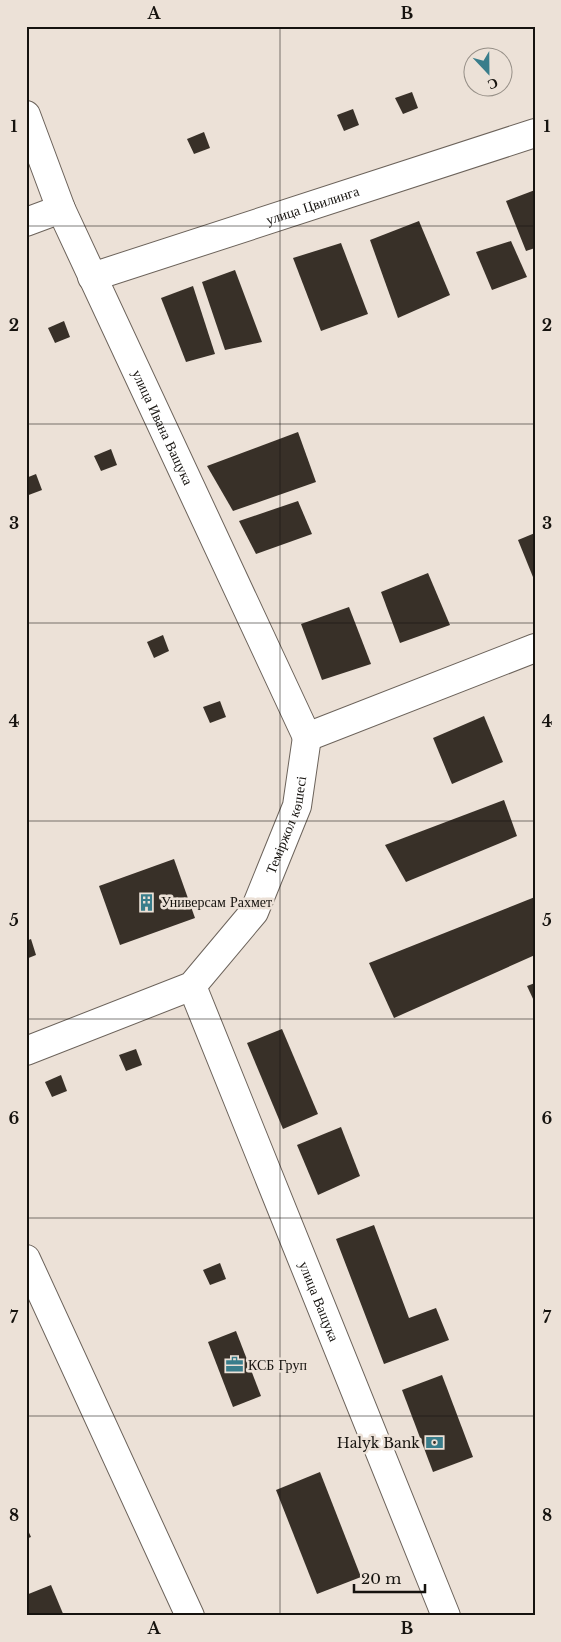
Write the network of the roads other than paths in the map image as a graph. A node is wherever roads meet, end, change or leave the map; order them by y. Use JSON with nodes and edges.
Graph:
{"nodes":[{"id":1,"x":26,"y":115,"type":"edge"},
{"id":2,"x":535,"y":133,"type":"edge"},
{"id":3,"x":61,"y":209,"type":"junction"},
{"id":4,"x":26,"y":222,"type":"edge"},
{"id":5,"x":92,"y":277,"type":"junction"},
{"id":6,"x":535,"y":648,"type":"edge"},
{"id":7,"x":307,"y":737,"type":"junction"},
{"id":8,"x":192,"y":986,"type":"junction"},
{"id":9,"x":26,"y":1051,"type":"edge"},
{"id":10,"x":26,"y":1259,"type":"edge"},
{"id":11,"x":190,"y":1616,"type":"edge"},
{"id":12,"x":446,"y":1616,"type":"edge"}],
"edges":[{"from":1,"to":3,"type":"street","name":"улица Ивана Ващука"},
{"from":2,"to":5,"type":"street","name":"улица Цвилинга"},
{"from":3,"to":4,"type":"street"},
{"from":3,"to":5,"type":"street","name":"улица Ивана Ващука"},
{"from":5,"to":7,"type":"street","name":"улица Ивана Ващука"},
{"from":6,"to":7,"type":"street"},
{"from":7,"to":8,"type":"street","name":"Теміржол көшесі"},
{"from":8,"to":9,"type":"street","name":"Теміржол көшесі"},
{"from":8,"to":12,"type":"street","name":"улица Ващука"},
{"from":10,"to":11,"type":"street"}]}
